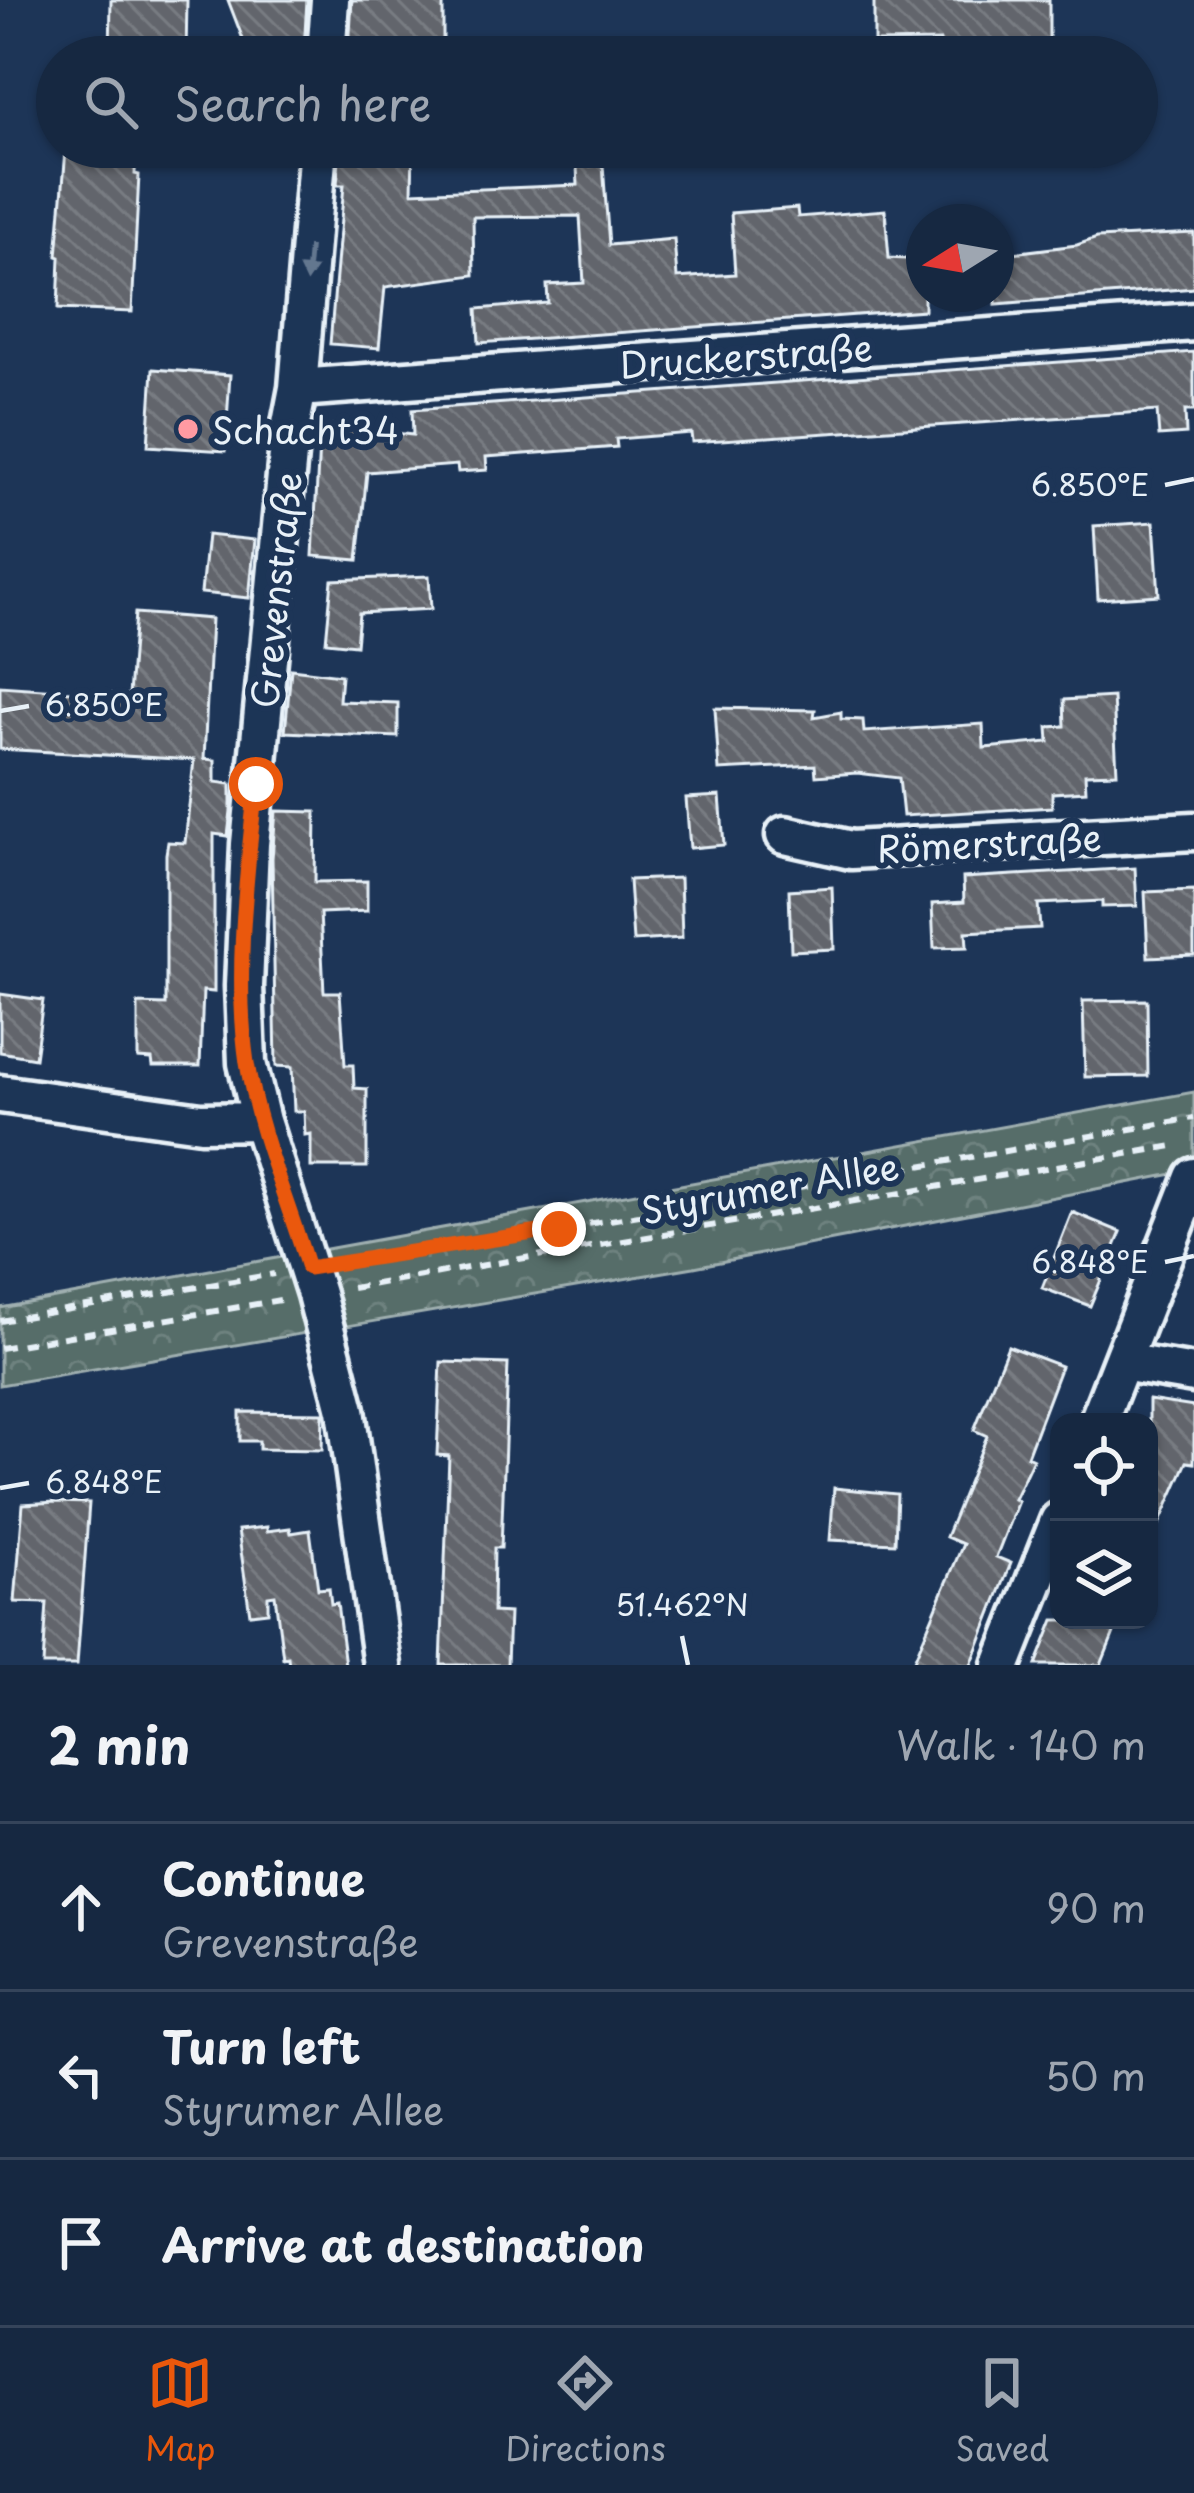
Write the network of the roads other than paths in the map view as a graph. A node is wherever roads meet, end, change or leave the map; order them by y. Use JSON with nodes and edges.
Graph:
{"nodes":[{"id":1,"x":330,"y":0,"type":"edge"},
{"id":2,"x":327,"y":36,"type":"edge"},
{"id":3,"x":316,"y":168,"type":"edge"},
{"id":4,"x":1194,"y":322,"type":"edge"},
{"id":5,"x":298,"y":388,"type":"junction"},
{"id":6,"x":1194,"y":831,"type":"edge"},
{"id":7,"x":785,"y":835,"type":"dead end"},
{"id":8,"x":0,"y":1094,"type":"edge"},
{"id":9,"x":261,"y":1121,"type":"junction"},
{"id":10,"x":1194,"y":1177,"type":"edge"},
{"id":11,"x":1122,"y":1361,"type":"junction"},
{"id":12,"x":1194,"y":1374,"type":"edge"},
{"id":13,"x":1102,"y":1413,"type":"edge"},
{"id":14,"x":1050,"y":1544,"type":"edge"},
{"id":15,"x":382,"y":1665,"type":"edge"},
{"id":16,"x":1002,"y":1665,"type":"edge"}],
"edges":[{"from":1,"to":2,"type":"street"},
{"from":3,"to":5,"type":"street","name":"Grevenstraße","one_way":true},
{"from":4,"to":5,"type":"street","name":"Druckerstraße"},
{"from":5,"to":9,"type":"street","name":"Grevenstraße"},
{"from":6,"to":7,"type":"street","name":"Römerstraße"},
{"from":8,"to":9,"type":"street"},
{"from":9,"to":15,"type":"street","name":"Grevenstraße"},
{"from":10,"to":11,"type":"street"},
{"from":11,"to":12,"type":"street"},
{"from":11,"to":13,"type":"street"},
{"from":14,"to":16,"type":"street"}]}
